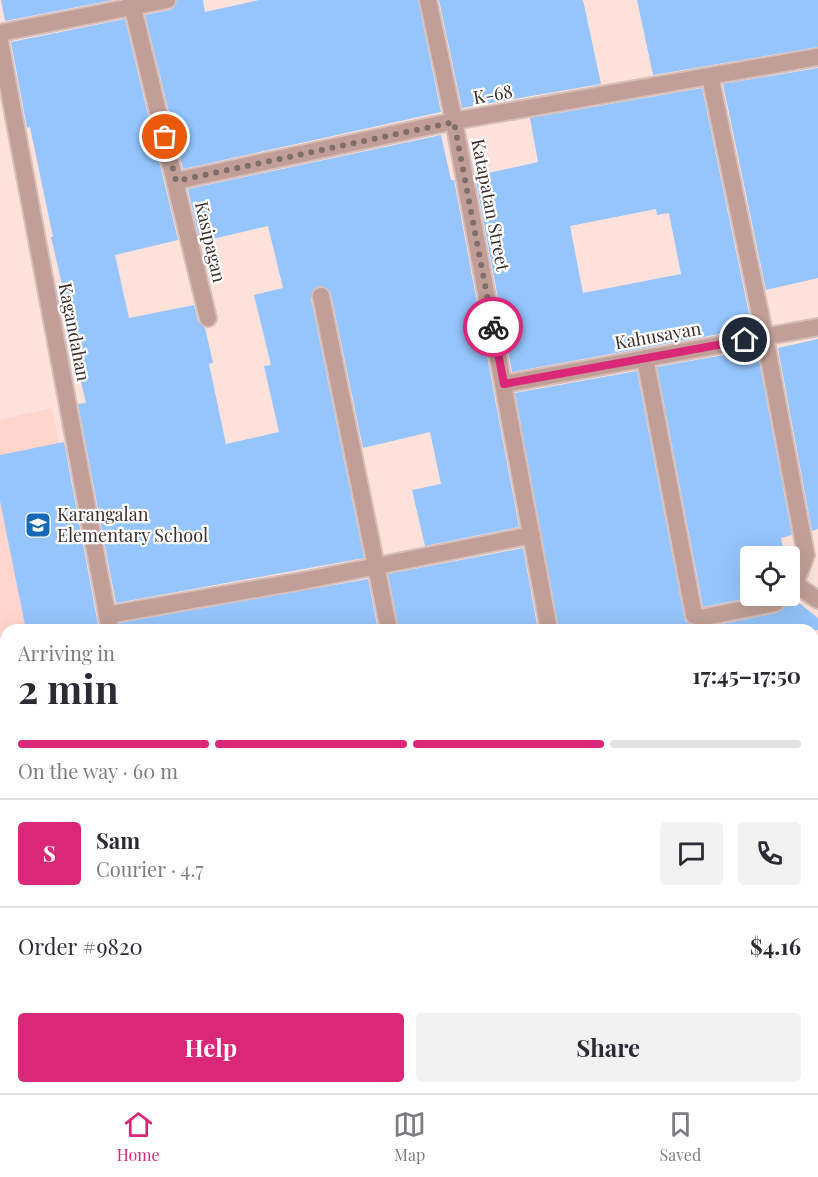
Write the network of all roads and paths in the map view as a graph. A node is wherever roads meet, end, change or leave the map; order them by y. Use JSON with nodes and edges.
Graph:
{"nodes":[{"id":1,"x":167,"y":0,"type":"edge"},
{"id":2,"x":428,"y":0,"type":"edge"},
{"id":3,"x":132,"y":3,"type":"edge"},
{"id":4,"x":0,"y":33,"type":"edge"},
{"id":5,"x":0,"y":42,"type":"edge"},
{"id":6,"x":818,"y":57,"type":"edge"},
{"id":7,"x":710,"y":76,"type":"junction"},
{"id":8,"x":454,"y":122,"type":"junction"},
{"id":9,"x":176,"y":181,"type":"junction"},
{"id":10,"x":321,"y":296,"type":"dead end"},
{"id":11,"x":208,"y":318,"type":"dead end"},
{"id":12,"x":818,"y":327,"type":"edge"},
{"id":13,"x":765,"y":337,"type":"junction"},
{"id":14,"x":645,"y":358,"type":"junction"},
{"id":15,"x":504,"y":384,"type":"junction"},
{"id":16,"x":532,"y":535,"type":"junction"},
{"id":17,"x":376,"y":567,"type":"junction"},
{"id":18,"x":800,"y":569,"type":"edge"},
{"id":19,"x":800,"y":591,"type":"edge"},
{"id":20,"x":818,"y":600,"type":"edge"},
{"id":21,"x":760,"y":606,"type":"edge"},
{"id":22,"x":109,"y":623,"type":"edge"},
{"id":23,"x":388,"y":624,"type":"edge"},
{"id":24,"x":548,"y":624,"type":"edge"}],
"edges":[{"from":1,"to":3,"type":"street"},
{"from":2,"to":8,"type":"street","name":"Katapatan Street"},
{"from":3,"to":4,"type":"street"},
{"from":3,"to":9,"type":"street","name":"Kasipagan"},
{"from":5,"to":22,"type":"street","name":"Kagandahan"},
{"from":6,"to":7,"type":"street","name":"K-68"},
{"from":7,"to":8,"type":"street","name":"K-68"},
{"from":7,"to":13,"type":"street"},
{"from":8,"to":9,"type":"street","name":"K-68"},
{"from":8,"to":15,"type":"street","name":"Katapatan Street"},
{"from":9,"to":11,"type":"street","name":"Kasipagan"},
{"from":10,"to":17,"type":"street"},
{"from":12,"to":13,"type":"street","name":"Kahusayan"},
{"from":13,"to":14,"type":"street","name":"Kahusayan"},
{"from":13,"to":18,"type":"street"},
{"from":14,"to":15,"type":"street","name":"Kahusayan"},
{"from":14,"to":21,"type":"street"},
{"from":15,"to":16,"type":"street","name":"Katapatan Street"},
{"from":16,"to":17,"type":"street"},
{"from":16,"to":24,"type":"street","name":"Katapatan Street"},
{"from":17,"to":22,"type":"street"},
{"from":17,"to":23,"type":"street"},
{"from":19,"to":20,"type":"street"}]}
